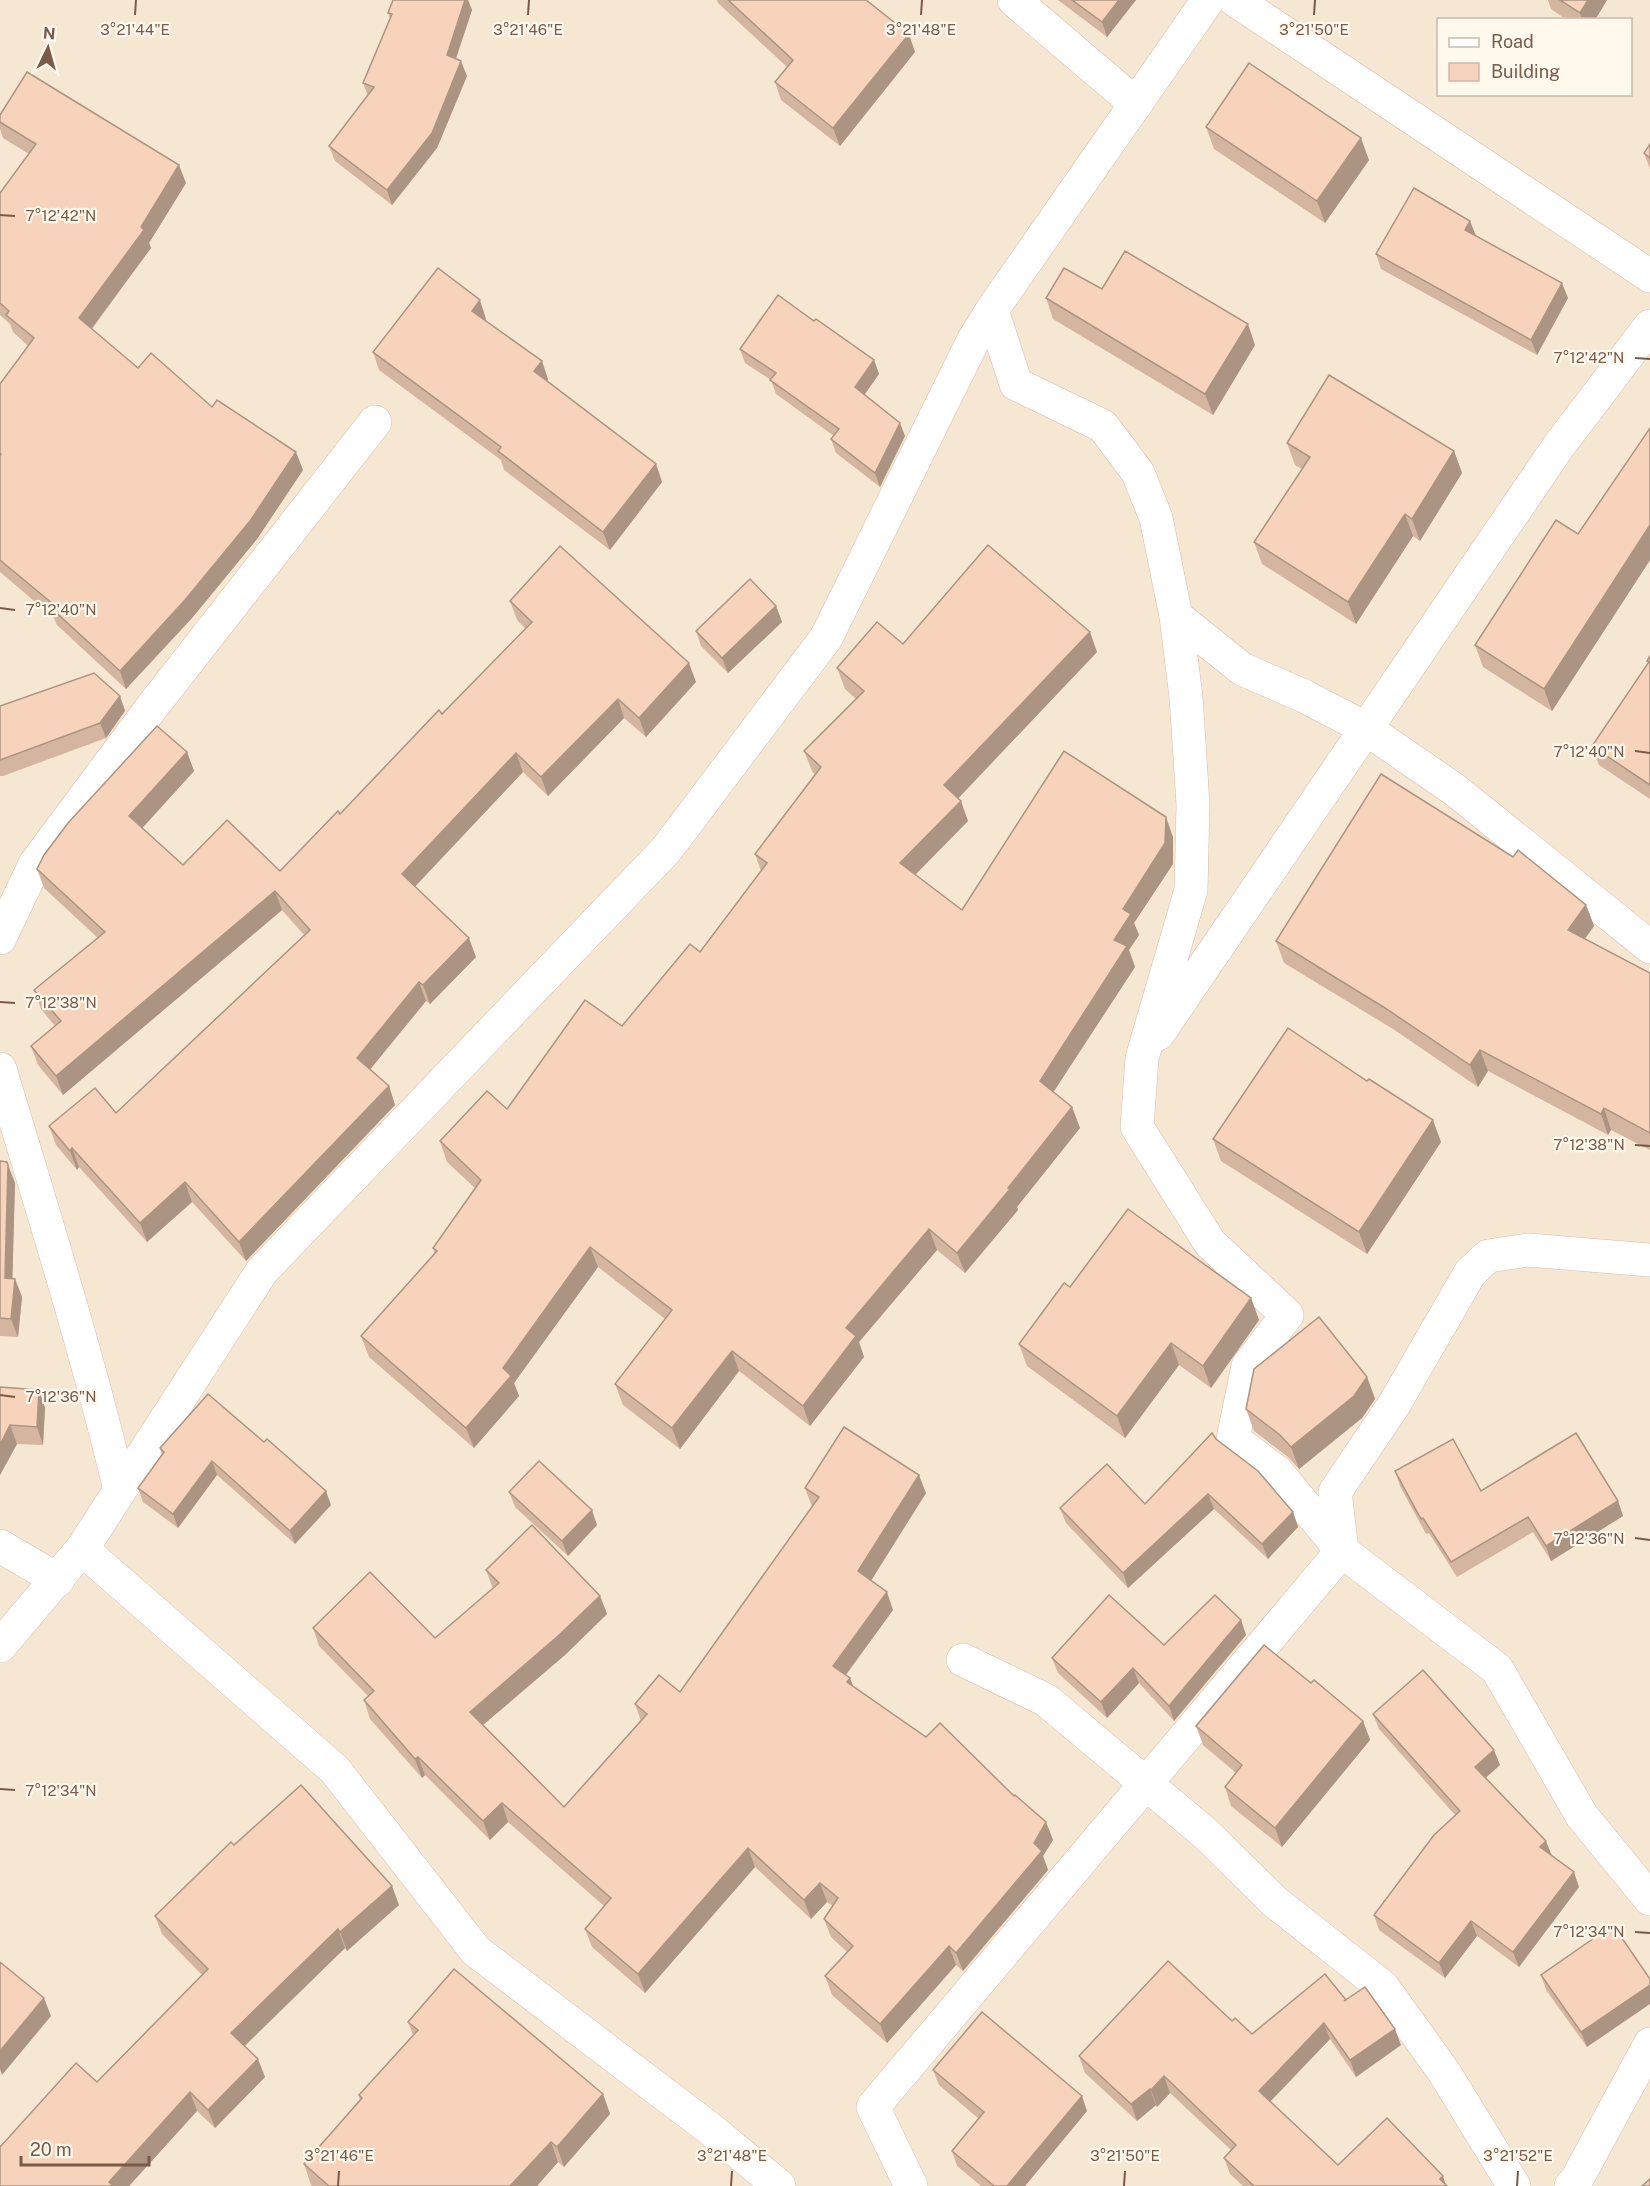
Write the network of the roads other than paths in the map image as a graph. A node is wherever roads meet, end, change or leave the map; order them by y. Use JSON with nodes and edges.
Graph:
{"nodes":[{"id":1,"x":1014,"y":0,"type":"edge"},
{"id":2,"x":1208,"y":0,"type":"edge"},
{"id":3,"x":1234,"y":0,"type":"edge"},
{"id":4,"x":1136,"y":104,"type":"junction"},
{"id":5,"x":1650,"y":276,"type":"edge"},
{"id":6,"x":992,"y":310,"type":"junction"},
{"id":7,"x":1650,"y":326,"type":"edge"},
{"id":8,"x":375,"y":422,"type":"dead end"},
{"id":9,"x":1176,"y":616,"type":"junction"},
{"id":10,"x":1365,"y":728,"type":"junction"},
{"id":11,"x":0,"y":938,"type":"edge"},
{"id":12,"x":1650,"y":947,"type":"edge"},
{"id":13,"x":1142,"y":1058,"type":"junction"},
{"id":14,"x":0,"y":1069,"type":"edge"},
{"id":15,"x":1650,"y":1260,"type":"edge"},
{"id":16,"x":120,"y":1490,"type":"junction"},
{"id":17,"x":0,"y":1546,"type":"edge"},
{"id":18,"x":82,"y":1549,"type":"junction"},
{"id":19,"x":1342,"y":1551,"type":"junction"},
{"id":20,"x":58,"y":1580,"type":"junction"},
{"id":21,"x":0,"y":1646,"type":"edge"},
{"id":22,"x":963,"y":1660,"type":"dead end"},
{"id":23,"x":1144,"y":1784,"type":"junction"},
{"id":24,"x":1650,"y":1899,"type":"edge"},
{"id":25,"x":1650,"y":2044,"type":"edge"},
{"id":26,"x":779,"y":2186,"type":"edge"},
{"id":27,"x":911,"y":2186,"type":"edge"},
{"id":28,"x":1514,"y":2186,"type":"edge"},
{"id":29,"x":1571,"y":2186,"type":"edge"}],
"edges":[{"from":1,"to":4,"type":"street"},
{"from":2,"to":4,"type":"street"},
{"from":3,"to":5,"type":"street"},
{"from":4,"to":6,"type":"street"},
{"from":6,"to":9,"type":"street"},
{"from":6,"to":16,"type":"street"},
{"from":7,"to":10,"type":"street"},
{"from":8,"to":11,"type":"street"},
{"from":9,"to":10,"type":"street"},
{"from":9,"to":13,"type":"street"},
{"from":10,"to":12,"type":"street"},
{"from":10,"to":13,"type":"street"},
{"from":13,"to":19,"type":"street"},
{"from":14,"to":16,"type":"street"},
{"from":15,"to":19,"type":"street"},
{"from":16,"to":18,"type":"street"},
{"from":17,"to":20,"type":"street"},
{"from":18,"to":20,"type":"street"},
{"from":18,"to":26,"type":"street"},
{"from":19,"to":23,"type":"street"},
{"from":19,"to":24,"type":"street"},
{"from":20,"to":21,"type":"street"},
{"from":22,"to":23,"type":"street"},
{"from":23,"to":27,"type":"street"},
{"from":23,"to":28,"type":"street"},
{"from":25,"to":29,"type":"street"}]}
